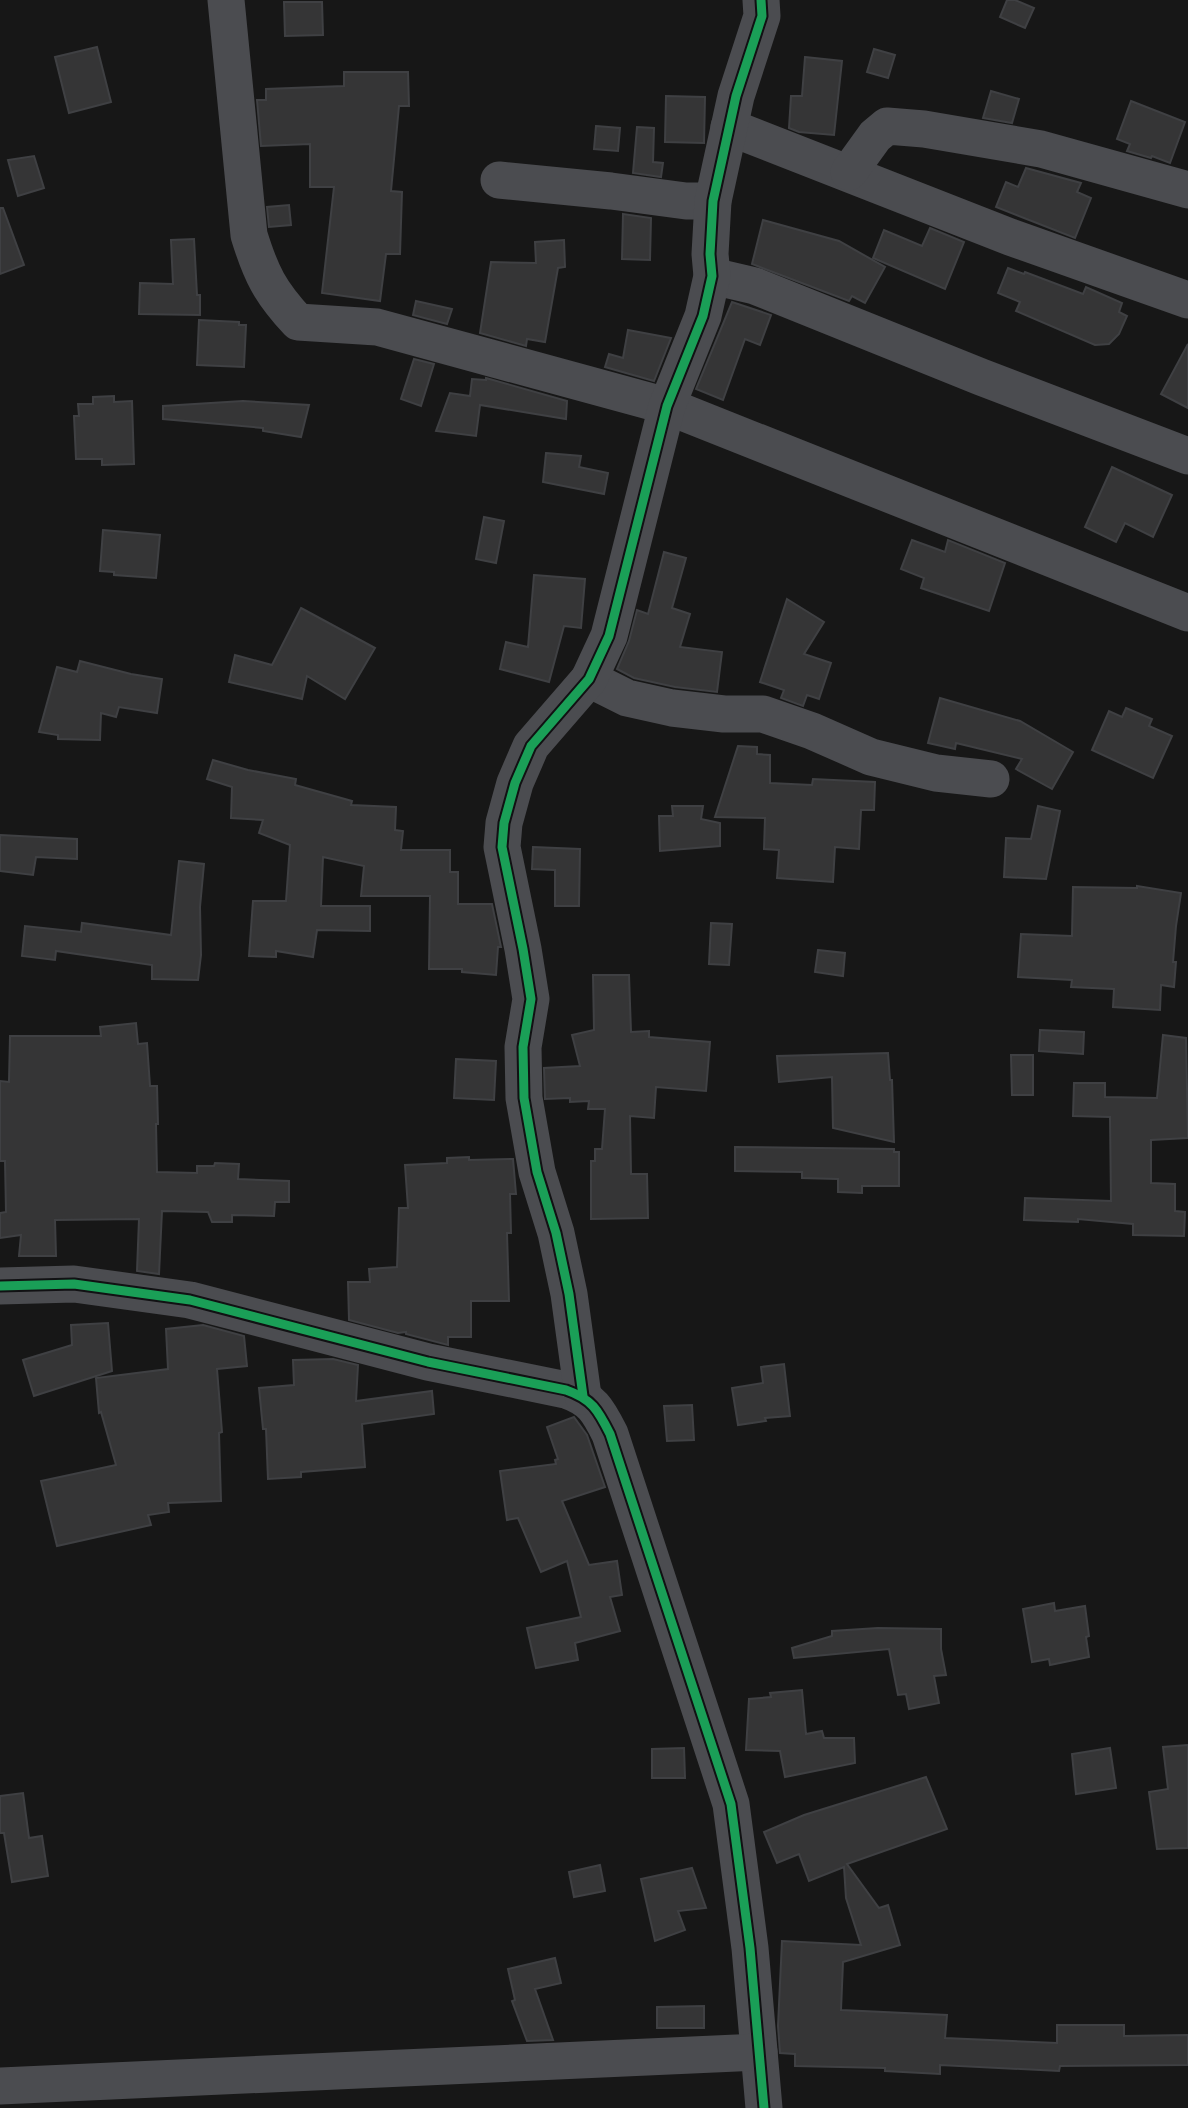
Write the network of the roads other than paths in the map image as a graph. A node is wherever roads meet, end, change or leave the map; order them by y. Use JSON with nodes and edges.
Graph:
{"nodes":[{"id":1,"x":226,"y":0,"type":"edge"},
{"id":2,"x":761,"y":0,"type":"edge"},
{"id":3,"x":729,"y":127,"type":"junction"},
{"id":4,"x":849,"y":172,"type":"junction"},
{"id":5,"x":499,"y":180,"type":"dead end"},
{"id":6,"x":1188,"y":190,"type":"edge"},
{"id":7,"x":713,"y":201,"type":"junction"},
{"id":8,"x":712,"y":276,"type":"junction"},
{"id":9,"x":1188,"y":300,"type":"edge"},
{"id":10,"x":667,"y":406,"type":"junction"},
{"id":11,"x":1188,"y":456,"type":"edge"},
{"id":12,"x":1188,"y":614,"type":"edge"},
{"id":13,"x":589,"y":679,"type":"junction"},
{"id":14,"x":991,"y":779,"type":"dead end"},
{"id":15,"x":0,"y":1286,"type":"edge"},
{"id":16,"x":583,"y":1396,"type":"junction"},
{"id":17,"x":759,"y":2052,"type":"junction"},
{"id":18,"x":0,"y":2086,"type":"edge"},
{"id":19,"x":764,"y":2108,"type":"edge"}],
"edges":[{"from":1,"to":10,"type":"street"},
{"from":2,"to":3,"type":"street"},
{"from":3,"to":4,"type":"street"},
{"from":3,"to":7,"type":"street"},
{"from":4,"to":6,"type":"street"},
{"from":4,"to":9,"type":"street"},
{"from":5,"to":7,"type":"street"},
{"from":7,"to":8,"type":"street"},
{"from":8,"to":10,"type":"street"},
{"from":8,"to":11,"type":"street"},
{"from":10,"to":12,"type":"street"},
{"from":10,"to":13,"type":"street"},
{"from":13,"to":14,"type":"street"},
{"from":13,"to":16,"type":"street"},
{"from":15,"to":16,"type":"street"},
{"from":16,"to":17,"type":"street"},
{"from":17,"to":18,"type":"street"},
{"from":17,"to":19,"type":"street"}]}
